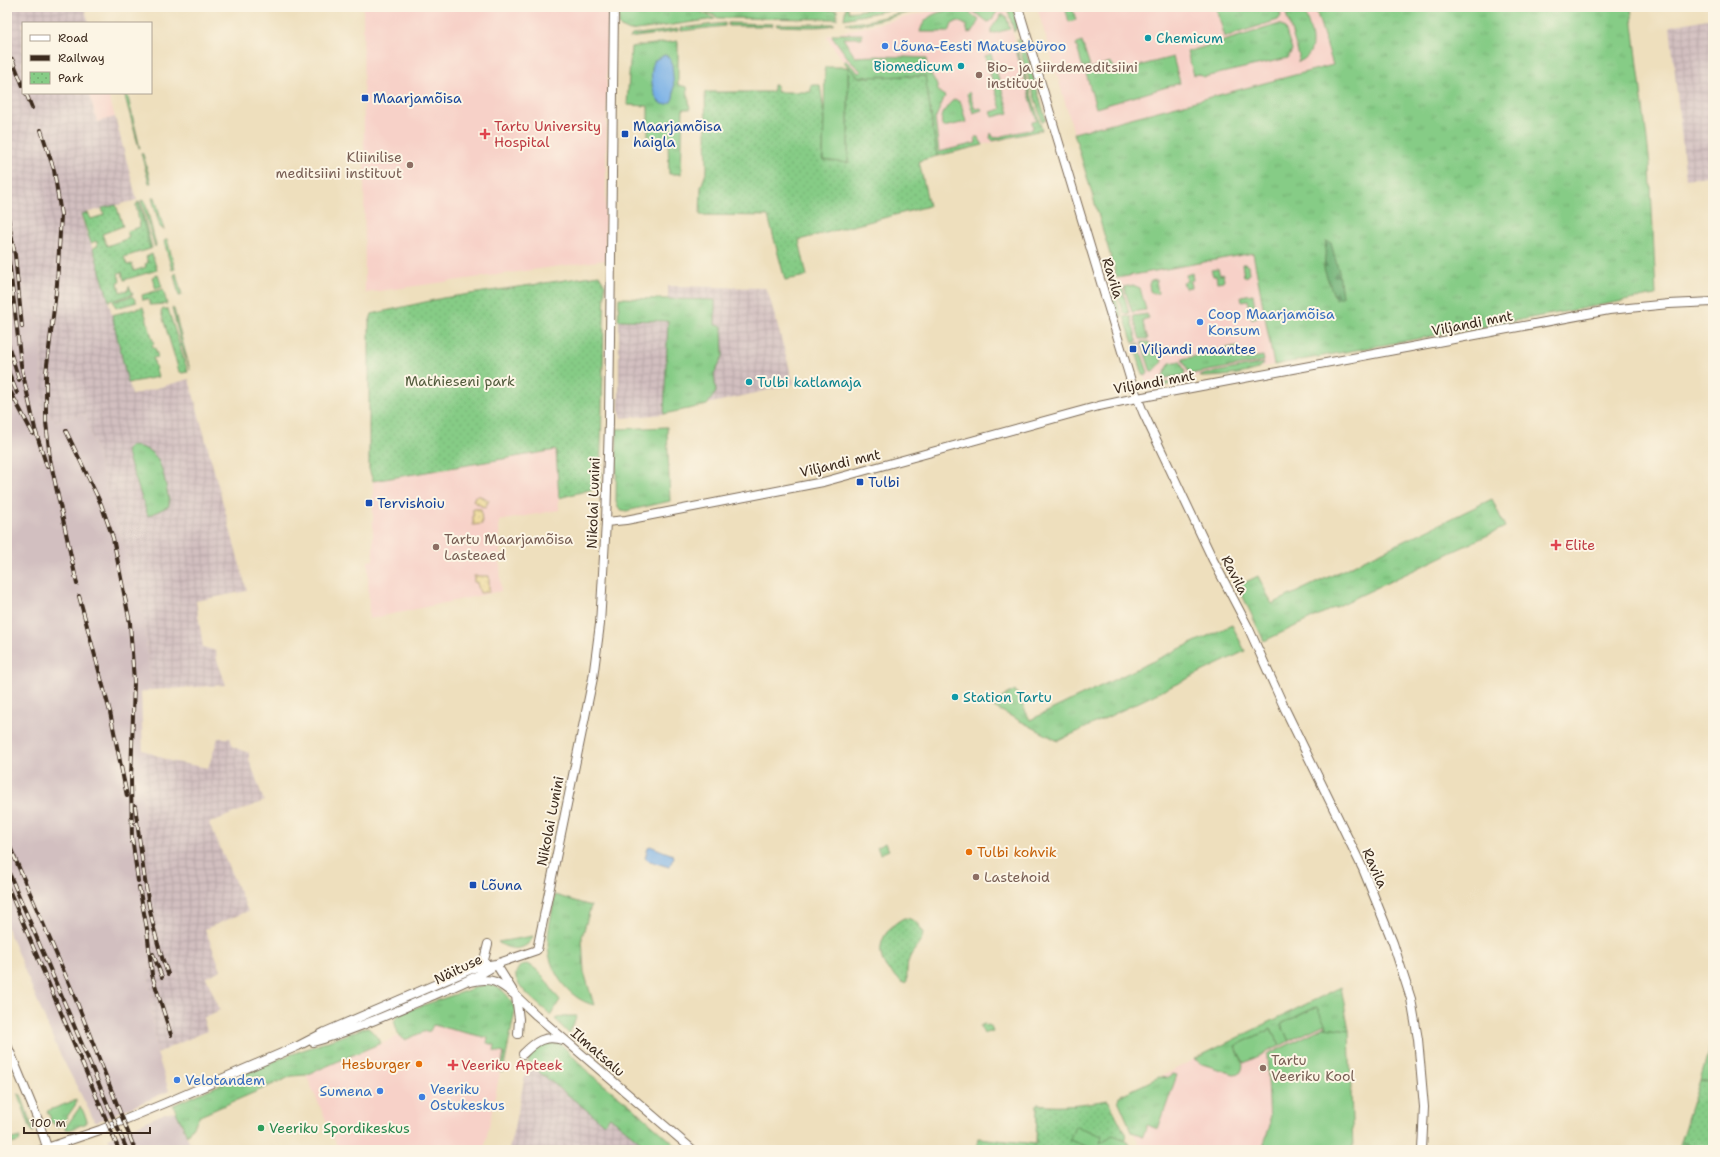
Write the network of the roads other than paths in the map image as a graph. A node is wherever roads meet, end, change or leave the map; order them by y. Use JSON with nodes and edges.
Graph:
{"nodes":[{"id":1,"x":614,"y":7,"type":"edge"},
{"id":2,"x":1018,"y":7,"type":"edge"},
{"id":3,"x":1713,"y":302,"type":"edge"},
{"id":4,"x":1138,"y":398,"type":"junction"},
{"id":5,"x":606,"y":522,"type":"junction"},
{"id":6,"x":488,"y":944,"type":"dead end"},
{"id":7,"x":496,"y":964,"type":"junction"},
{"id":8,"x":476,"y":967,"type":"junction"},
{"id":9,"x":453,"y":987,"type":"junction"},
{"id":10,"x":516,"y":996,"type":"junction"},
{"id":11,"x":518,"y":1034,"type":"dead end"},
{"id":12,"x":565,"y":1041,"type":"junction"},
{"id":13,"x":7,"y":1045,"type":"edge"},
{"id":14,"x":298,"y":1046,"type":"junction"},
{"id":15,"x":523,"y":1054,"type":"dead end"},
{"id":16,"x":45,"y":1149,"type":"edge"},
{"id":17,"x":693,"y":1150,"type":"edge"},
{"id":18,"x":1422,"y":1150,"type":"edge"}],
"edges":[{"from":1,"to":5,"type":"street","name":"Nikolai Lunini"},
{"from":2,"to":4,"type":"street","name":"Ravila"},
{"from":3,"to":4,"type":"street","name":"Viljandi mnt"},
{"from":4,"to":5,"type":"street","name":"Viljandi mnt"},
{"from":4,"to":18,"type":"street","name":"Ravila"},
{"from":5,"to":7,"type":"street","name":"Nikolai Lunini"},
{"from":6,"to":8,"type":"street"},
{"from":7,"to":8,"type":"street","name":"Näituse"},
{"from":7,"to":9,"type":"street","name":"Näituse"},
{"from":7,"to":10,"type":"street","name":"Ilmatsalu"},
{"from":8,"to":14,"type":"street","name":"Näituse"},
{"from":9,"to":10,"type":"street"},
{"from":9,"to":14,"type":"street","name":"Näituse"},
{"from":10,"to":11,"type":"street"},
{"from":10,"to":12,"type":"street","name":"Ilmatsalu"},
{"from":12,"to":15,"type":"street"},
{"from":12,"to":17,"type":"street","name":"Ilmatsalu"},
{"from":13,"to":16,"type":"street"},
{"from":14,"to":16,"type":"street","name":"Näituse"}]}
